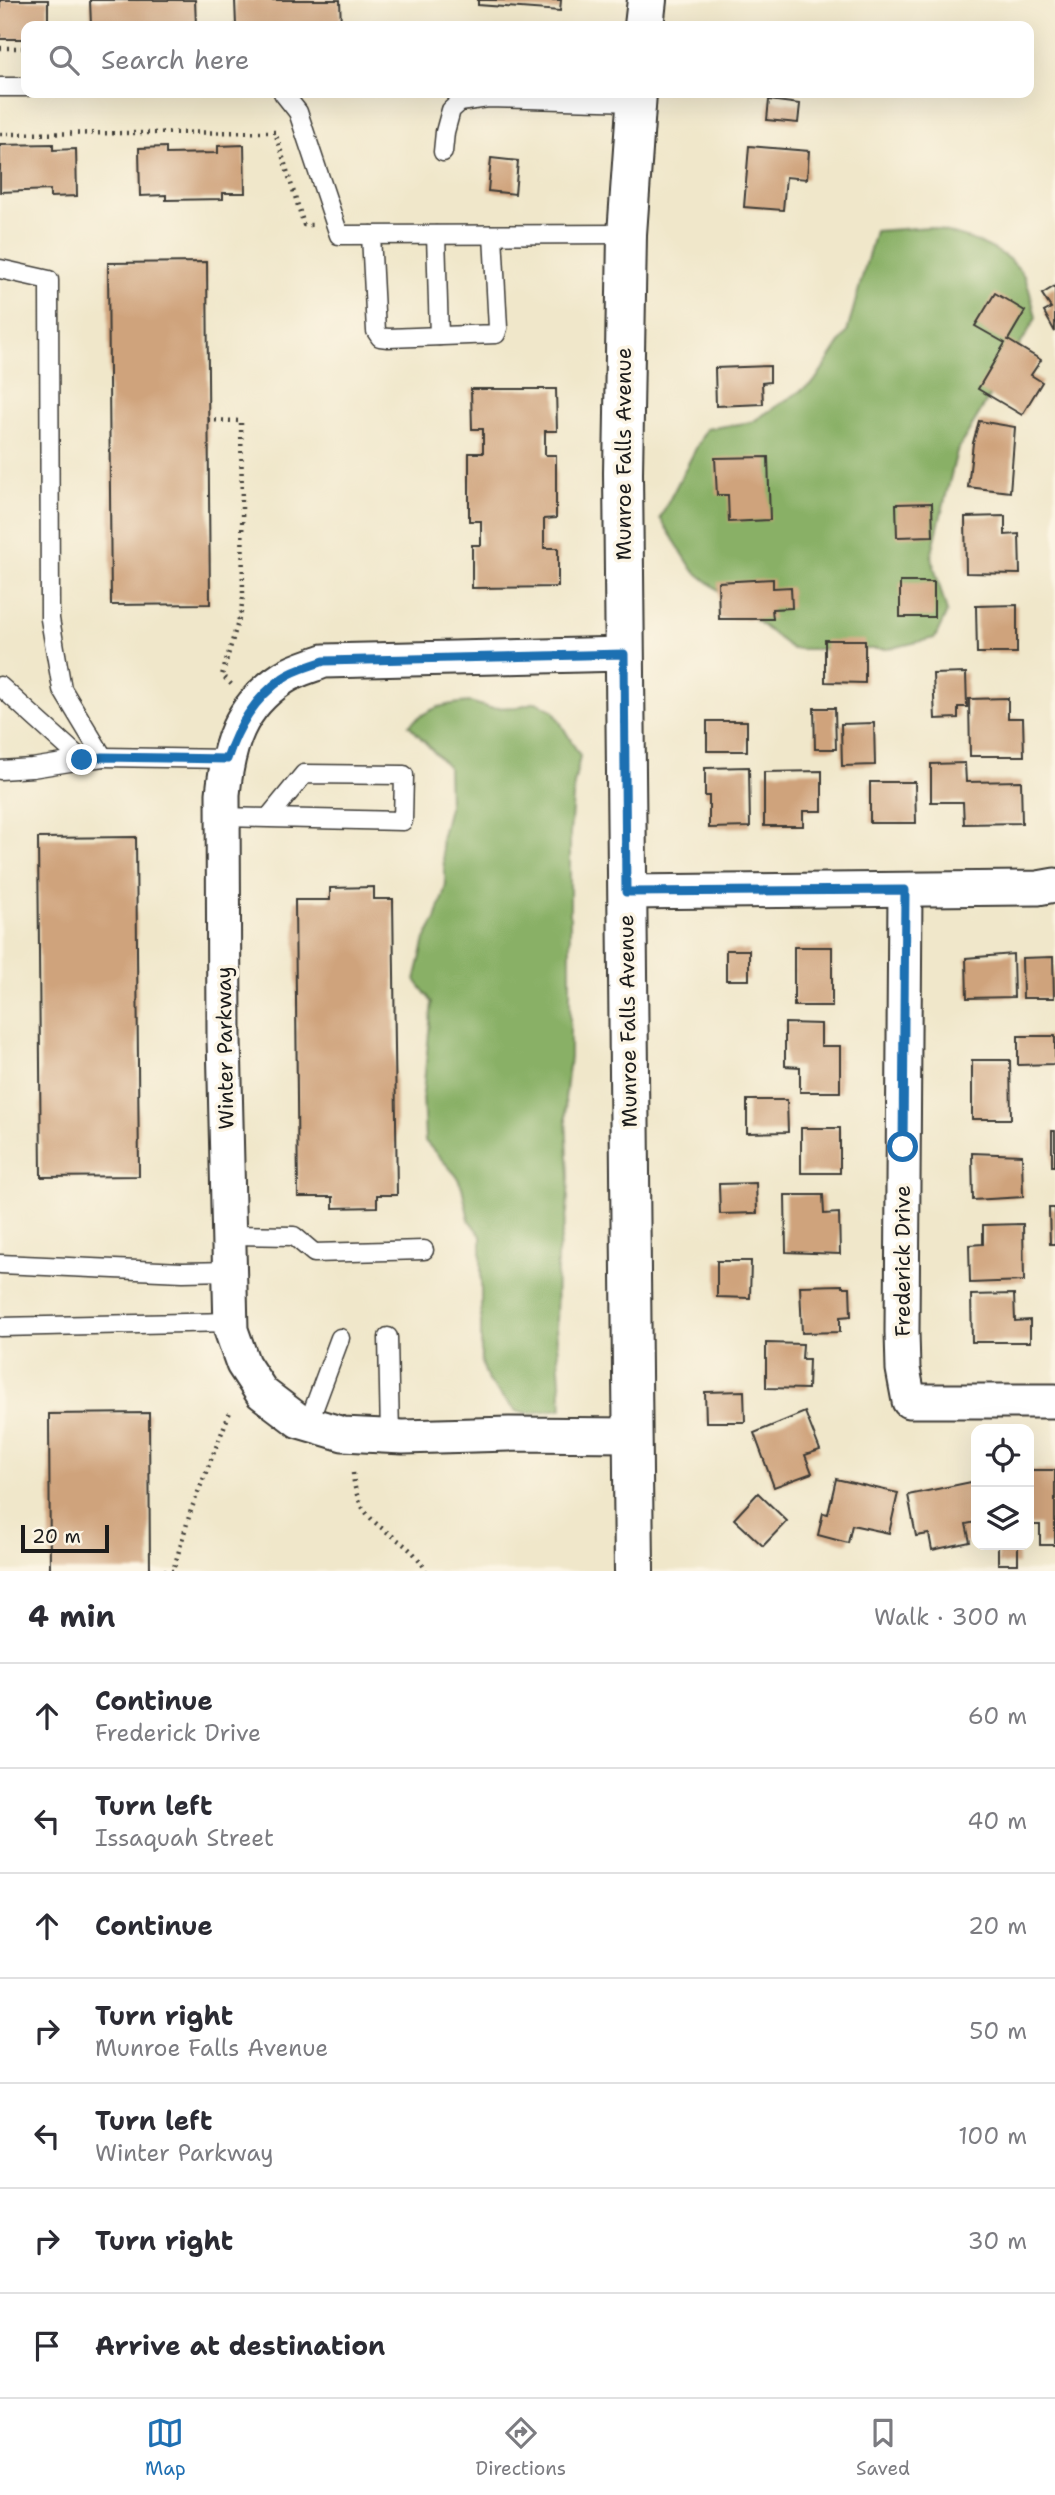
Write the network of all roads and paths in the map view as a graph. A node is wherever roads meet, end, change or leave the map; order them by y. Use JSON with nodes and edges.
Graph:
{"nodes":[{"id":1,"x":647,"y":0,"type":"edge"},
{"id":2,"x":645,"y":21,"type":"edge"},
{"id":3,"x":0,"y":48,"type":"edge"},
{"id":4,"x":21,"y":48,"type":"edge"},
{"id":5,"x":0,"y":87,"type":"edge"},
{"id":6,"x":21,"y":87,"type":"edge"},
{"id":7,"x":287,"y":98,"type":"edge"},
{"id":8,"x":488,"y":98,"type":"edge"},
{"id":9,"x":637,"y":98,"type":"edge"},
{"id":10,"x":443,"y":152,"type":"dead end"},
{"id":11,"x":493,"y":234,"type":"junction"},
{"id":12,"x":626,"y":234,"type":"junction"},
{"id":13,"x":371,"y":235,"type":"junction"},
{"id":14,"x":436,"y":235,"type":"junction"},
{"id":15,"x":0,"y":269,"type":"edge"},
{"id":16,"x":439,"y":336,"type":"junction"},
{"id":17,"x":208,"y":420,"type":"dead end"},
{"id":18,"x":624,"y":654,"type":"junction"},
{"id":19,"x":0,"y":686,"type":"edge"},
{"id":20,"x":255,"y":703,"type":"junction"},
{"id":21,"x":103,"y":757,"type":"junction"},
{"id":22,"x":227,"y":759,"type":"junction"},
{"id":23,"x":82,"y":760,"type":"junction"},
{"id":24,"x":0,"y":770,"type":"edge"},
{"id":25,"x":223,"y":817,"type":"junction"},
{"id":26,"x":268,"y":818,"type":"junction"},
{"id":27,"x":1055,"y":885,"type":"edge"},
{"id":28,"x":905,"y":890,"type":"junction"},
{"id":29,"x":626,"y":892,"type":"junction"},
{"id":30,"x":229,"y":1235,"type":"junction"},
{"id":31,"x":424,"y":1250,"type":"dead end"},
{"id":32,"x":0,"y":1264,"type":"edge"},
{"id":33,"x":229,"y":1271,"type":"junction"},
{"id":34,"x":231,"y":1322,"type":"junction"},
{"id":35,"x":0,"y":1328,"type":"edge"},
{"id":36,"x":388,"y":1337,"type":"dead end"},
{"id":37,"x":340,"y":1338,"type":"dead end"},
{"id":38,"x":1055,"y":1401,"type":"edge"},
{"id":39,"x":230,"y":1412,"type":"dead end"},
{"id":40,"x":308,"y":1423,"type":"junction"},
{"id":41,"x":632,"y":1435,"type":"junction"},
{"id":42,"x":390,"y":1436,"type":"junction"},
{"id":43,"x":353,"y":1473,"type":"dead end"},
{"id":44,"x":150,"y":1570,"type":"edge"},
{"id":45,"x":426,"y":1571,"type":"edge"},
{"id":46,"x":634,"y":1571,"type":"edge"}],
"edges":[{"from":1,"to":2,"type":"street"},
{"from":3,"to":4,"type":"path"},
{"from":5,"to":6,"type":"lane"},
{"from":7,"to":13,"type":"lane"},
{"from":8,"to":10,"type":"lane"},
{"from":9,"to":12,"type":"street","name":"Munroe Falls Avenue"},
{"from":11,"to":12,"type":"lane"},
{"from":11,"to":14,"type":"lane"},
{"from":11,"to":16,"type":"lane"},
{"from":12,"to":18,"type":"street","name":"Munroe Falls Avenue"},
{"from":13,"to":14,"type":"lane"},
{"from":13,"to":16,"type":"lane"},
{"from":14,"to":16,"type":"lane"},
{"from":15,"to":21,"type":"lane"},
{"from":17,"to":20,"type":"path"},
{"from":18,"to":20,"type":"street","name":"Winter Parkway"},
{"from":18,"to":29,"type":"street","name":"Munroe Falls Avenue"},
{"from":19,"to":23,"type":"lane"},
{"from":20,"to":22,"type":"street","name":"Winter Parkway"},
{"from":21,"to":22,"type":"lane"},
{"from":21,"to":23,"type":"lane"},
{"from":22,"to":25,"type":"street","name":"Winter Parkway"},
{"from":23,"to":24,"type":"lane"},
{"from":25,"to":26,"type":"lane"},
{"from":25,"to":30,"type":"street","name":"Winter Parkway"},
{"from":26,"to":26,"type":"lane"},
{"from":27,"to":28,"type":"street"},
{"from":28,"to":29,"type":"street"},
{"from":28,"to":38,"type":"street","name":"Frederick Drive"},
{"from":29,"to":41,"type":"street","name":"Munroe Falls Avenue"},
{"from":30,"to":31,"type":"lane"},
{"from":30,"to":33,"type":"street","name":"Winter Parkway"},
{"from":32,"to":33,"type":"lane"},
{"from":33,"to":34,"type":"street","name":"Winter Parkway"},
{"from":34,"to":35,"type":"lane"},
{"from":34,"to":40,"type":"street","name":"Winter Parkway"},
{"from":36,"to":42,"type":"lane"},
{"from":37,"to":40,"type":"lane"},
{"from":39,"to":44,"type":"path"},
{"from":40,"to":42,"type":"street","name":"Winter Parkway"},
{"from":41,"to":42,"type":"street","name":"Winter Parkway"},
{"from":41,"to":46,"type":"street","name":"Munroe Falls Avenue"},
{"from":43,"to":45,"type":"path"}]}
